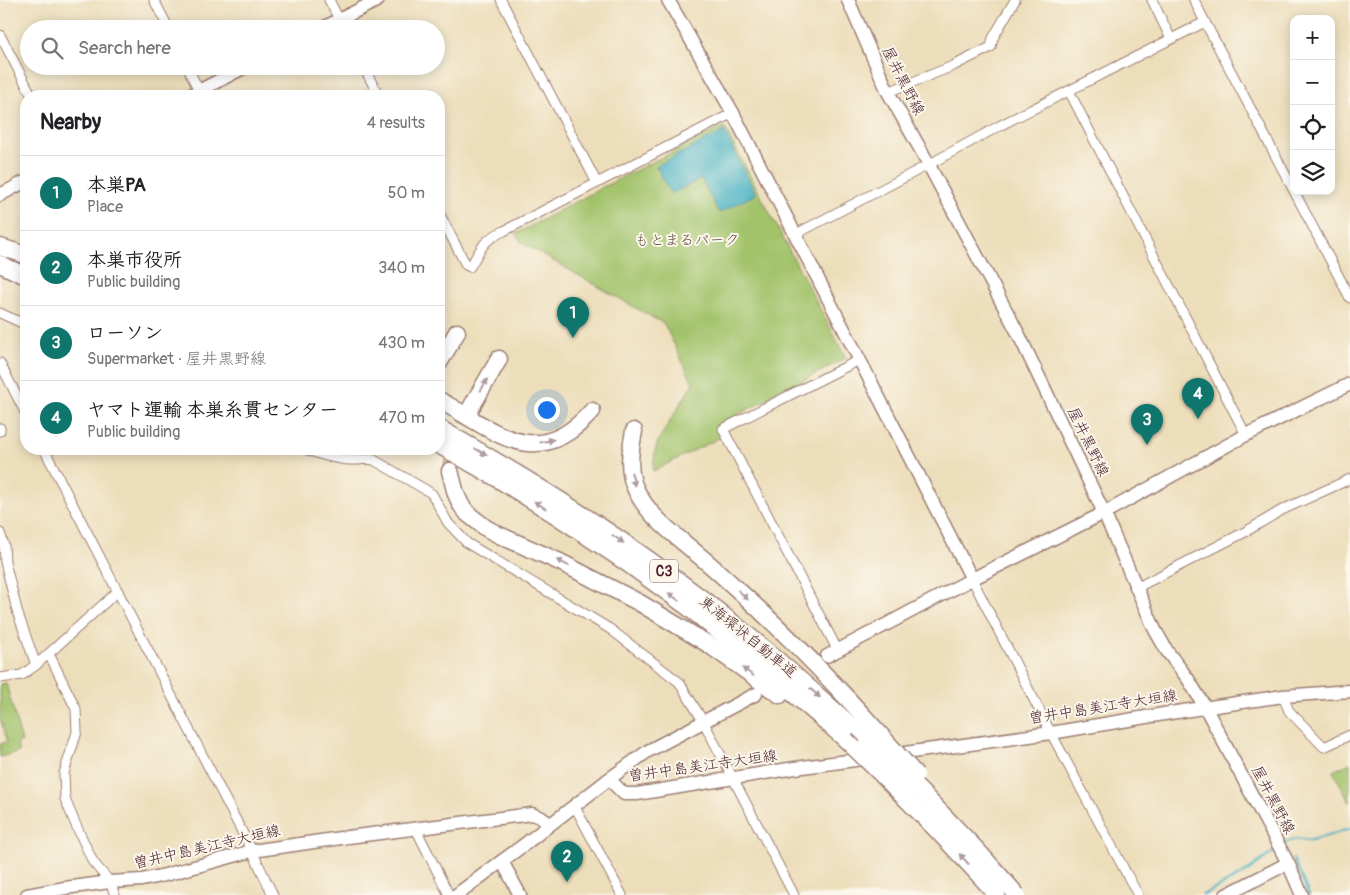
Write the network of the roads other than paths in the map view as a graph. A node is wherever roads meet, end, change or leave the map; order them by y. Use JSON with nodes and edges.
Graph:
{"nodes":[{"id":1,"x":154,"y":0,"type":"edge"},
{"id":2,"x":329,"y":0,"type":"edge"},
{"id":3,"x":378,"y":0,"type":"edge"},
{"id":4,"x":501,"y":0,"type":"edge"},
{"id":5,"x":668,"y":0,"type":"edge"},
{"id":6,"x":848,"y":0,"type":"edge"},
{"id":7,"x":1015,"y":0,"type":"edge"},
{"id":8,"x":1152,"y":0,"type":"edge"},
{"id":9,"x":1194,"y":0,"type":"edge"},
{"id":10,"x":164,"y":20,"type":"edge"},
{"id":11,"x":339,"y":20,"type":"edge"},
{"id":12,"x":347,"y":20,"type":"edge"},
{"id":13,"x":1205,"y":22,"type":"junction"},
{"id":14,"x":0,"y":35,"type":"edge"},
{"id":15,"x":1170,"y":39,"type":"junction"},
{"id":16,"x":20,"y":73,"type":"edge"},
{"id":17,"x":21,"y":75,"type":"edge"},
{"id":18,"x":189,"y":75,"type":"edge"},
{"id":19,"x":230,"y":75,"type":"edge"},
{"id":20,"x":368,"y":75,"type":"edge"},
{"id":21,"x":29,"y":90,"type":"edge"},
{"id":22,"x":193,"y":90,"type":"edge"},
{"id":23,"x":202,"y":90,"type":"edge"},
{"id":24,"x":375,"y":90,"type":"edge"},
{"id":25,"x":1069,"y":91,"type":"junction"},
{"id":26,"x":888,"y":92,"type":"junction"},
{"id":27,"x":733,"y":113,"type":"junction"},
{"id":28,"x":928,"y":165,"type":"junction"},
{"id":29,"x":597,"y":183,"type":"junction"},
{"id":30,"x":1290,"y":183,"type":"edge"},
{"id":31,"x":20,"y":184,"type":"edge"},
{"id":32,"x":0,"y":195,"type":"edge"},
{"id":33,"x":1296,"y":195,"type":"edge"},
{"id":34,"x":445,"y":224,"type":"edge"},
{"id":35,"x":796,"y":234,"type":"junction"},
{"id":36,"x":0,"y":247,"type":"edge"},
{"id":37,"x":20,"y":253,"type":"edge"},
{"id":38,"x":0,"y":263,"type":"edge"},
{"id":39,"x":20,"y":268,"type":"edge"},
{"id":40,"x":20,"y":273,"type":"edge"},
{"id":41,"x":1350,"y":298,"type":"edge"},
{"id":42,"x":0,"y":313,"type":"edge"},
{"id":43,"x":20,"y":322,"type":"edge"},
{"id":44,"x":457,"y":332,"type":"dead end"},
{"id":45,"x":445,"y":352,"type":"edge"},
{"id":46,"x":499,"y":359,"type":"dead end"},
{"id":47,"x":859,"y":360,"type":"junction"},
{"id":48,"x":0,"y":363,"type":"edge"},
{"id":49,"x":1350,"y":384,"type":"edge"},
{"id":50,"x":20,"y":402,"type":"edge"},
{"id":51,"x":445,"y":404,"type":"edge"},
{"id":52,"x":469,"y":411,"type":"tunnel mouth"},
{"id":53,"x":592,"y":411,"type":"dead end"},
{"id":54,"x":445,"y":431,"type":"edge"},
{"id":55,"x":634,"y":431,"type":"dead end"},
{"id":56,"x":1246,"y":436,"type":"junction"},
{"id":57,"x":445,"y":448,"type":"edge"},
{"id":58,"x":47,"y":455,"type":"edge"},
{"id":59,"x":321,"y":455,"type":"edge"},
{"id":60,"x":450,"y":471,"type":"tunnel mouth"},
{"id":61,"x":1350,"y":479,"type":"edge"},
{"id":62,"x":1104,"y":513,"type":"junction"},
{"id":63,"x":0,"y":533,"type":"edge"},
{"id":64,"x":972,"y":579,"type":"junction"},
{"id":65,"x":1136,"y":588,"type":"junction"},
{"id":66,"x":118,"y":591,"type":"junction"},
{"id":67,"x":50,"y":654,"type":"junction"},
{"id":68,"x":833,"y":654,"type":"joint"},
{"id":69,"x":36,"y":666,"type":"junction"},
{"id":70,"x":0,"y":678,"type":"edge"},
{"id":71,"x":1350,"y":691,"type":"edge"},
{"id":72,"x":756,"y":694,"type":"dead end"},
{"id":73,"x":1283,"y":696,"type":"junction"},
{"id":74,"x":1205,"y":708,"type":"junction"},
{"id":75,"x":703,"y":721,"type":"junction"},
{"id":76,"x":1051,"y":733,"type":"junction"},
{"id":77,"x":1350,"y":735,"type":"edge"},
{"id":78,"x":873,"y":737,"type":"junction"},
{"id":79,"x":846,"y":740,"type":"junction"},
{"id":80,"x":610,"y":778,"type":"junction"},
{"id":81,"x":733,"y":779,"type":"junction"},
{"id":82,"x":574,"y":805,"type":"junction"},
{"id":83,"x":550,"y":824,"type":"junction"},
{"id":84,"x":416,"y":829,"type":"junction"},
{"id":85,"x":252,"y":851,"type":"junction"},
{"id":86,"x":502,"y":861,"type":"junction"},
{"id":87,"x":1288,"y":863,"type":"junction"},
{"id":88,"x":110,"y":882,"type":"junction"},
{"id":89,"x":27,"y":895,"type":"edge"},
{"id":90,"x":115,"y":895,"type":"edge"},
{"id":91,"x":273,"y":895,"type":"edge"},
{"id":92,"x":449,"y":895,"type":"edge"},
{"id":93,"x":456,"y":895,"type":"edge"},
{"id":94,"x":520,"y":895,"type":"edge"},
{"id":95,"x":622,"y":895,"type":"edge"},
{"id":96,"x":794,"y":895,"type":"edge"},
{"id":97,"x":997,"y":895,"type":"edge"},
{"id":98,"x":1018,"y":895,"type":"edge"},
{"id":99,"x":1138,"y":895,"type":"edge"},
{"id":100,"x":1226,"y":895,"type":"edge"},
{"id":101,"x":1302,"y":895,"type":"edge"}],
"edges":[{"from":1,"to":10,"type":"street"},
{"from":2,"to":11,"type":"street"},
{"from":3,"to":12,"type":"main road"},
{"from":4,"to":29,"type":"street"},
{"from":5,"to":27,"type":"main road"},
{"from":6,"to":26,"type":"main road","name":"屋井黒野線"},
{"from":7,"to":26,"type":"street"},
{"from":8,"to":15,"type":"street"},
{"from":9,"to":13,"type":"street"},
{"from":13,"to":15,"type":"street"},
{"from":13,"to":30,"type":"street"},
{"from":14,"to":16,"type":"street"},
{"from":15,"to":25,"type":"street"},
{"from":17,"to":21,"type":"street"},
{"from":18,"to":22,"type":"street"},
{"from":19,"to":23,"type":"main road"},
{"from":20,"to":24,"type":"street"},
{"from":25,"to":28,"type":"street"},
{"from":25,"to":56,"type":"street"},
{"from":26,"to":28,"type":"main road","name":"屋井黒野線"},
{"from":27,"to":29,"type":"street"},
{"from":27,"to":35,"type":"main road"},
{"from":28,"to":35,"type":"street"},
{"from":28,"to":62,"type":"main road","name":"屋井黒野線"},
{"from":29,"to":34,"type":"street"},
{"from":31,"to":32,"type":"main road"},
{"from":33,"to":41,"type":"street"},
{"from":35,"to":47,"type":"main road"},
{"from":36,"to":37,"type":"highway"},
{"from":38,"to":39,"type":"highway"},
{"from":38,"to":40,"type":"highway"},
{"from":42,"to":43,"type":"street"},
{"from":44,"to":45,"type":"highway"},
{"from":52,"to":46,"type":"highway","one_way":true},
{"from":47,"to":64,"type":"main road"},
{"from":47,"to":68,"type":"street"},
{"from":48,"to":50,"type":"street"},
{"from":49,"to":56,"type":"main road"},
{"from":51,"to":53,"type":"highway","one_way":true},
{"from":54,"to":78,"type":"highway","name":"東海環状自動車道","number":"C3","one_way":true},
{"from":55,"to":78,"type":"highway","one_way":true},
{"from":56,"to":62,"type":"main road"},
{"from":79,"to":57,"type":"highway","name":"東海環状自動車道","number":"C3","one_way":true},
{"from":58,"to":66,"type":"street"},
{"from":59,"to":75,"type":"street"},
{"from":79,"to":60,"type":"highway","one_way":true},
{"from":61,"to":65,"type":"street"},
{"from":62,"to":64,"type":"main road"},
{"from":62,"to":65,"type":"main road","name":"屋井黒野線"},
{"from":63,"to":69,"type":"street"},
{"from":64,"to":68,"type":"main road"},
{"from":64,"to":76,"type":"street"},
{"from":65,"to":74,"type":"main road","name":"屋井黒野線"},
{"from":66,"to":67,"type":"street"},
{"from":66,"to":85,"type":"street"},
{"from":67,"to":69,"type":"street"},
{"from":67,"to":88,"type":"street"},
{"from":69,"to":70,"type":"street"},
{"from":71,"to":73,"type":"main road","name":"曽井中島美江寺大垣線"},
{"from":72,"to":75,"type":"main road"},
{"from":73,"to":74,"type":"main road","name":"曽井中島美江寺大垣線"},
{"from":73,"to":77,"type":"street"},
{"from":74,"to":76,"type":"main road","name":"曽井中島美江寺大垣線"},
{"from":74,"to":87,"type":"main road","name":"屋井黒野線"},
{"from":75,"to":80,"type":"main road"},
{"from":75,"to":81,"type":"street"},
{"from":76,"to":81,"type":"main road","name":"曽井中島美江寺大垣線"},
{"from":76,"to":99,"type":"street"},
{"from":78,"to":98,"type":"highway","name":"東海環状自動車道","number":"C3","bridge":true},
{"from":97,"to":79,"type":"highway","name":"東海環状自動車道","number":"C3","one_way":true,"bridge":true},
{"from":80,"to":81,"type":"main road","name":"曽井中島美江寺大垣線"},
{"from":80,"to":82,"type":"main road","name":"曽井中島美江寺大垣線"},
{"from":81,"to":96,"type":"street"},
{"from":82,"to":83,"type":"main road","name":"曽井中島美江寺大垣線"},
{"from":82,"to":95,"type":"street"},
{"from":83,"to":84,"type":"main road","name":"曽井中島美江寺大垣線"},
{"from":83,"to":86,"type":"main road"},
{"from":84,"to":85,"type":"main road","name":"曽井中島美江寺大垣線"},
{"from":84,"to":92,"type":"street"},
{"from":85,"to":88,"type":"main road","name":"曽井中島美江寺大垣線"},
{"from":85,"to":91,"type":"street"},
{"from":86,"to":93,"type":"main road"},
{"from":86,"to":94,"type":"main road"},
{"from":87,"to":100,"type":"main road"},
{"from":87,"to":101,"type":"main road","name":"屋井黒野線"},
{"from":88,"to":89,"type":"main road","name":"曽井中島美江寺大垣線"},
{"from":88,"to":90,"type":"street"}]}
